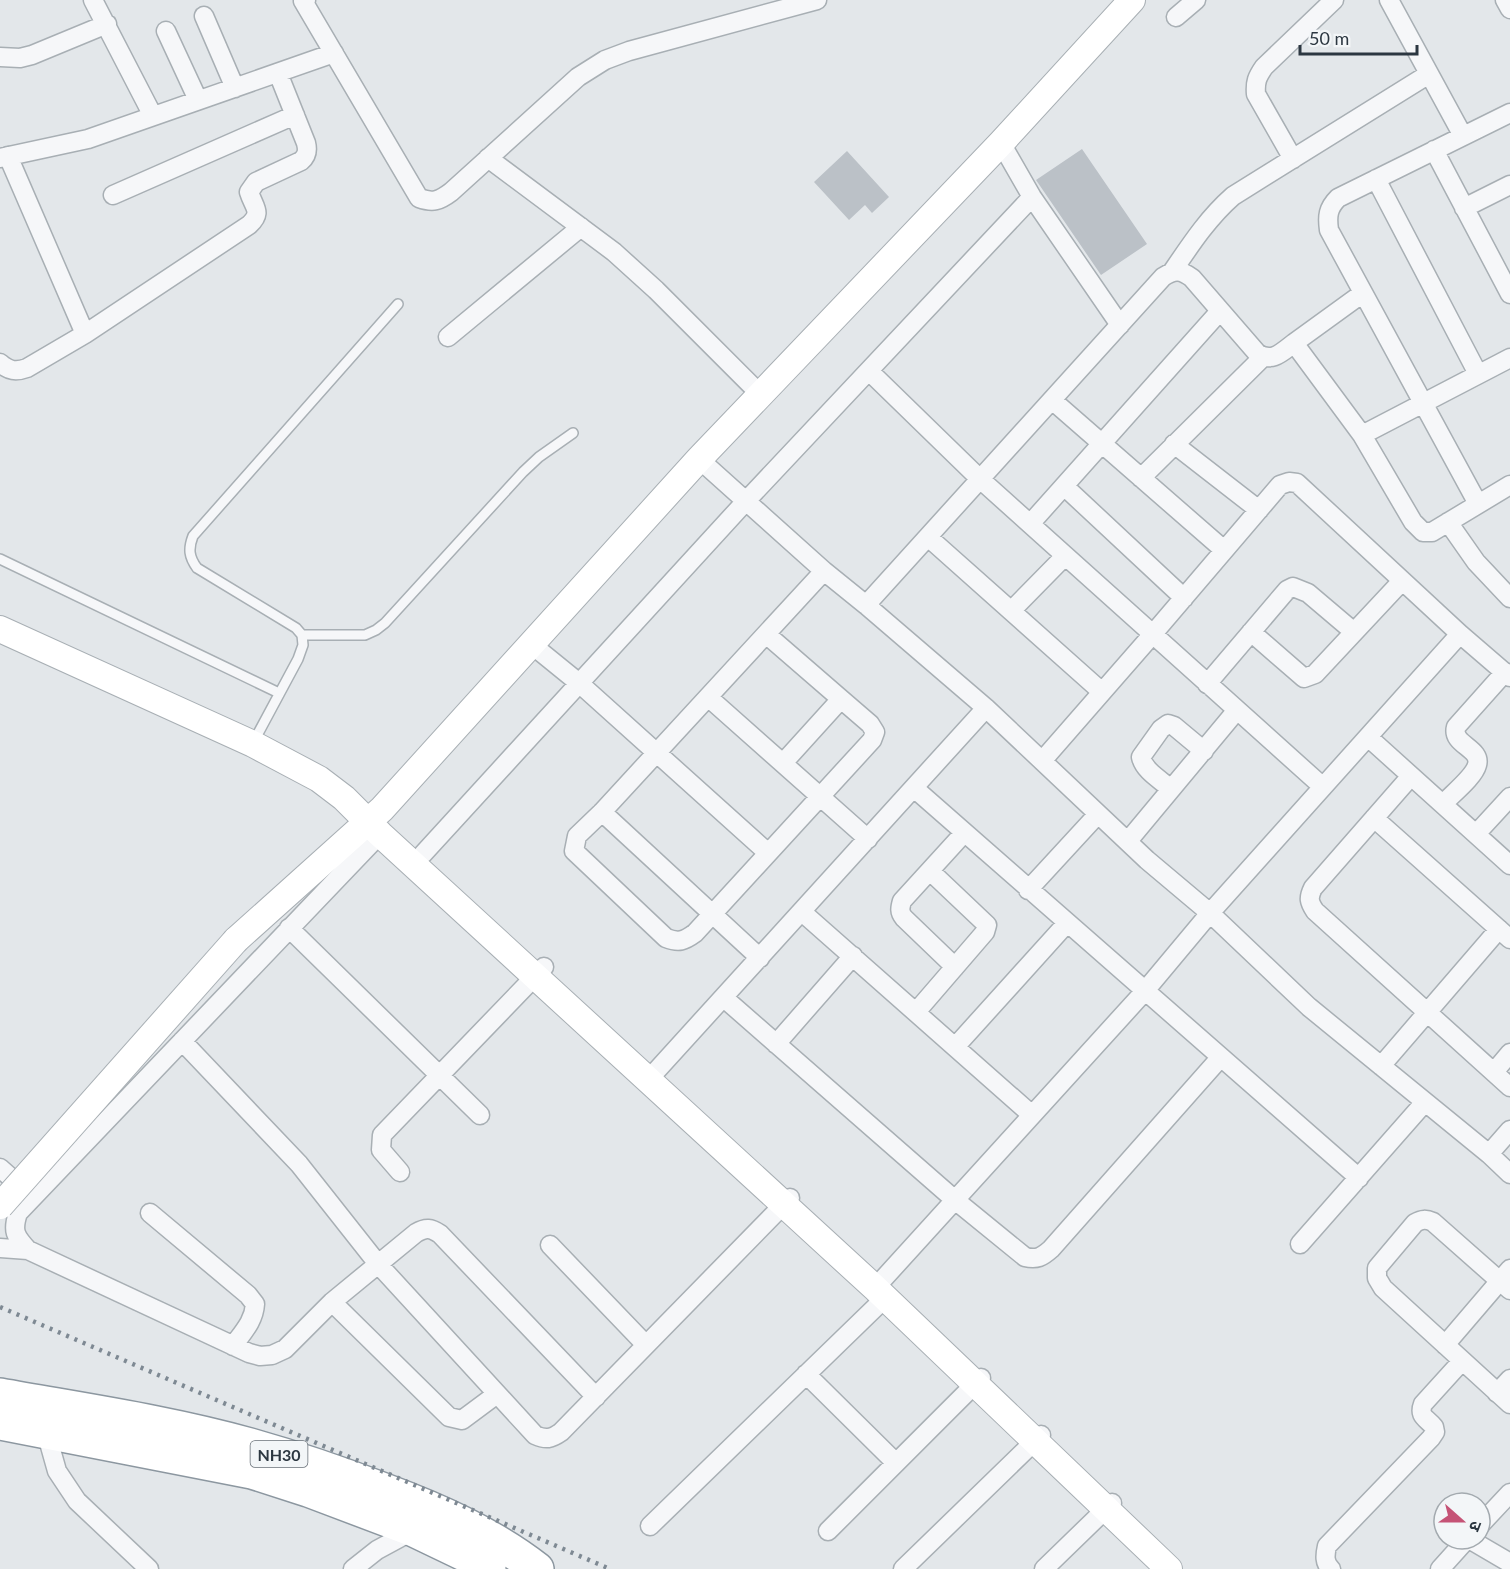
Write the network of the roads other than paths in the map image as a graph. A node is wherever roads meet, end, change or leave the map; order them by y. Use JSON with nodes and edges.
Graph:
{"nodes":[{"id":1,"x":93,"y":0,"type":"edge"},
{"id":2,"x":304,"y":0,"type":"edge"},
{"id":3,"x":817,"y":0,"type":"edge"},
{"id":4,"x":1132,"y":0,"type":"edge"},
{"id":5,"x":1196,"y":0,"type":"edge"},
{"id":6,"x":1334,"y":0,"type":"edge"},
{"id":7,"x":1389,"y":0,"type":"edge"},
{"id":8,"x":1505,"y":0,"type":"edge"},
{"id":9,"x":1510,"y":9,"type":"edge"},
{"id":10,"x":204,"y":16,"type":"dead end"},
{"id":11,"x":1176,"y":17,"type":"dead end"},
{"id":12,"x":107,"y":24,"type":"junction"},
{"id":13,"x":166,"y":32,"type":"dead end"},
{"id":14,"x":334,"y":53,"type":"junction"},
{"id":15,"x":0,"y":57,"type":"edge"},
{"id":16,"x":278,"y":73,"type":"junction"},
{"id":17,"x":1429,"y":74,"type":"junction"},
{"id":18,"x":235,"y":87,"type":"junction"},
{"id":19,"x":198,"y":100,"type":"junction"},
{"id":20,"x":1510,"y":113,"type":"edge"},
{"id":21,"x":295,"y":115,"type":"junction"},
{"id":22,"x":153,"y":116,"type":"junction"},
{"id":23,"x":1463,"y":136,"type":"junction"},
{"id":24,"x":1001,"y":143,"type":"junction"},
{"id":25,"x":1434,"y":150,"type":"junction"},
{"id":26,"x":4,"y":157,"type":"edge"},
{"id":27,"x":488,"y":158,"type":"junction"},
{"id":28,"x":1293,"y":159,"type":"junction"},
{"id":29,"x":1376,"y":179,"type":"junction"},
{"id":30,"x":1510,"y":185,"type":"edge"},
{"id":31,"x":113,"y":195,"type":"dead end"},
{"id":32,"x":1032,"y":197,"type":"junction"},
{"id":33,"x":1464,"y":208,"type":"junction"},
{"id":34,"x":580,"y":227,"type":"junction"},
{"id":35,"x":1172,"y":272,"type":"junction"},
{"id":36,"x":1363,"y":293,"type":"junction"},
{"id":37,"x":1510,"y":294,"type":"edge"},
{"id":38,"x":398,"y":304,"type":"dead end"},
{"id":39,"x":1220,"y":311,"type":"junction"},
{"id":40,"x":1120,"y":325,"type":"junction"},
{"id":41,"x":85,"y":334,"type":"junction"},
{"id":42,"x":448,"y":338,"type":"dead end"},
{"id":43,"x":1294,"y":343,"type":"junction"},
{"id":44,"x":1263,"y":357,"type":"junction"},
{"id":45,"x":1510,"y":358,"type":"edge"},
{"id":46,"x":0,"y":363,"type":"edge"},
{"id":47,"x":869,"y":371,"type":"junction"},
{"id":48,"x":1478,"y":374,"type":"junction"},
{"id":49,"x":761,"y":395,"type":"junction"},
{"id":50,"x":1052,"y":400,"type":"junction"},
{"id":51,"x":1422,"y":403,"type":"junction"},
{"id":52,"x":573,"y":433,"type":"dead end"},
{"id":53,"x":1362,"y":435,"type":"junction"},
{"id":54,"x":1102,"y":444,"type":"junction"},
{"id":55,"x":1174,"y":444,"type":"junction"},
{"id":56,"x":699,"y":459,"type":"junction"},
{"id":57,"x":1141,"y":478,"type":"junction"},
{"id":58,"x":980,"y":479,"type":"junction"},
{"id":59,"x":1510,"y":485,"type":"edge"},
{"id":60,"x":1064,"y":486,"type":"junction"},
{"id":61,"x":746,"y":501,"type":"junction"},
{"id":62,"x":1478,"y":504,"type":"junction"},
{"id":63,"x":1259,"y":510,"type":"junction"},
{"id":64,"x":1448,"y":522,"type":"junction"},
{"id":65,"x":1030,"y":524,"type":"junction"},
{"id":66,"x":928,"y":537,"type":"junction"},
{"id":67,"x":1224,"y":550,"type":"junction"},
{"id":68,"x":1065,"y":556,"type":"junction"},
{"id":69,"x":0,"y":559,"type":"edge"},
{"id":70,"x":824,"y":572,"type":"junction"},
{"id":71,"x":1402,"y":581,"type":"junction"},
{"id":72,"x":1184,"y":598,"type":"junction"},
{"id":73,"x":1510,"y":598,"type":"edge"},
{"id":74,"x":866,"y":605,"type":"junction"},
{"id":75,"x":1011,"y":611,"type":"junction"},
{"id":76,"x":0,"y":628,"type":"edge"},
{"id":77,"x":1251,"y":632,"type":"junction"},
{"id":78,"x":1354,"y":632,"type":"junction"},
{"id":79,"x":1460,"y":633,"type":"junction"},
{"id":80,"x":766,"y":634,"type":"junction"},
{"id":81,"x":302,"y":635,"type":"junction"},
{"id":82,"x":1152,"y":635,"type":"junction"},
{"id":83,"x":531,"y":644,"type":"junction"},
{"id":84,"x":1507,"y":675,"type":"edge"},
{"id":85,"x":579,"y":683,"type":"junction"},
{"id":86,"x":1207,"y":684,"type":"junction"},
{"id":87,"x":1102,"y":692,"type":"junction"},
{"id":88,"x":279,"y":693,"type":"junction"},
{"id":89,"x":708,"y":697,"type":"junction"},
{"id":90,"x":841,"y":699,"type":"junction"},
{"id":91,"x":986,"y":708,"type":"junction"},
{"id":92,"x":1237,"y":710,"type":"junction"},
{"id":93,"x":1368,"y":737,"type":"junction"},
{"id":94,"x":253,"y":744,"type":"junction"},
{"id":95,"x":1204,"y":751,"type":"junction"},
{"id":96,"x":656,"y":752,"type":"junction"},
{"id":97,"x":1042,"y":761,"type":"junction"},
{"id":98,"x":783,"y":764,"type":"junction"},
{"id":99,"x":1411,"y":776,"type":"junction"},
{"id":100,"x":1323,"y":787,"type":"junction"},
{"id":101,"x":914,"y":788,"type":"junction"},
{"id":102,"x":1171,"y":789,"type":"junction"},
{"id":103,"x":820,"y":796,"type":"junction"},
{"id":104,"x":1510,"y":797,"type":"edge"},
{"id":105,"x":1443,"y":804,"type":"junction"},
{"id":106,"x":602,"y":812,"type":"junction"},
{"id":107,"x":1098,"y":814,"type":"junction"},
{"id":108,"x":1374,"y":818,"type":"junction"},
{"id":109,"x":377,"y":821,"type":"junction"},
{"id":110,"x":964,"y":832,"type":"junction"},
{"id":111,"x":1476,"y":834,"type":"junction"},
{"id":112,"x":868,"y":838,"type":"junction"},
{"id":113,"x":1128,"y":841,"type":"junction"},
{"id":114,"x":768,"y":853,"type":"junction"},
{"id":115,"x":423,"y":854,"type":"junction"},
{"id":116,"x":1510,"y":865,"type":"edge"},
{"id":117,"x":930,"y":871,"type":"junction"},
{"id":118,"x":1028,"y":890,"type":"junction"},
{"id":119,"x":802,"y":912,"type":"junction"},
{"id":120,"x":1210,"y":913,"type":"junction"},
{"id":121,"x":712,"y":914,"type":"junction"},
{"id":122,"x":1067,"y":924,"type":"junction"},
{"id":123,"x":290,"y":928,"type":"junction"},
{"id":124,"x":1504,"y":934,"type":"edge"},
{"id":125,"x":853,"y":956,"type":"junction"},
{"id":126,"x":760,"y":958,"type":"junction"},
{"id":127,"x":955,"y":967,"type":"junction"},
{"id":128,"x":540,"y":972,"type":"junction"},
{"id":129,"x":1144,"y":992,"type":"junction"},
{"id":130,"x":724,"y":998,"type":"junction"},
{"id":131,"x":916,"y":1012,"type":"junction"},
{"id":132,"x":1428,"y":1012,"type":"junction"},
{"id":133,"x":182,"y":1041,"type":"junction"},
{"id":134,"x":776,"y":1044,"type":"junction"},
{"id":135,"x":955,"y":1047,"type":"junction"},
{"id":136,"x":1510,"y":1053,"type":"edge"},
{"id":137,"x":1220,"y":1058,"type":"junction"},
{"id":138,"x":1381,"y":1066,"type":"junction"},
{"id":139,"x":1494,"y":1072,"type":"junction"},
{"id":140,"x":652,"y":1076,"type":"junction"},
{"id":141,"x":440,"y":1077,"type":"junction"},
{"id":142,"x":1510,"y":1087,"type":"edge"},
{"id":143,"x":1425,"y":1102,"type":"junction"},
{"id":144,"x":480,"y":1115,"type":"dead end"},
{"id":145,"x":1032,"y":1115,"type":"junction"},
{"id":146,"x":1510,"y":1130,"type":"edge"},
{"id":147,"x":1489,"y":1154,"type":"junction"},
{"id":148,"x":0,"y":1168,"type":"edge"},
{"id":149,"x":400,"y":1172,"type":"dead end"},
{"id":150,"x":1510,"y":1174,"type":"edge"},
{"id":151,"x":1359,"y":1178,"type":"junction"},
{"id":152,"x":32,"y":1197,"type":"junction"},
{"id":153,"x":955,"y":1200,"type":"junction"},
{"id":154,"x":787,"y":1202,"type":"junction"},
{"id":155,"x":0,"y":1206,"type":"edge"},
{"id":156,"x":150,"y":1213,"type":"dead end"},
{"id":157,"x":1300,"y":1244,"type":"dead end"},
{"id":158,"x":550,"y":1245,"type":"dead end"},
{"id":159,"x":0,"y":1248,"type":"edge"},
{"id":160,"x":28,"y":1250,"type":"junction"},
{"id":161,"x":378,"y":1264,"type":"junction"},
{"id":162,"x":1507,"y":1280,"type":"edge"},
{"id":163,"x":880,"y":1289,"type":"junction"},
{"id":164,"x":332,"y":1302,"type":"junction"},
{"id":165,"x":1445,"y":1345,"type":"junction"},
{"id":166,"x":233,"y":1346,"type":"junction"},
{"id":167,"x":646,"y":1346,"type":"junction"},
{"id":168,"x":1462,"y":1361,"type":"junction"},
{"id":169,"x":806,"y":1374,"type":"junction"},
{"id":170,"x":1510,"y":1379,"type":"edge"},
{"id":171,"x":977,"y":1381,"type":"junction"},
{"id":172,"x":497,"y":1394,"type":"junction"},
{"id":173,"x":0,"y":1395,"type":"edge"},
{"id":174,"x":596,"y":1396,"type":"junction"},
{"id":175,"x":1504,"y":1398,"type":"edge"},
{"id":176,"x":0,"y":1423,"type":"edge"},
{"id":177,"x":46,"y":1432,"type":"junction"},
{"id":178,"x":1038,"y":1437,"type":"junction"},
{"id":179,"x":896,"y":1463,"type":"junction"},
{"id":180,"x":1510,"y":1493,"type":"edge"},
{"id":181,"x":1109,"y":1505,"type":"junction"},
{"id":182,"x":1492,"y":1512,"type":"edge"},
{"id":183,"x":650,"y":1526,"type":"dead end"},
{"id":184,"x":414,"y":1530,"type":"junction"},
{"id":185,"x":828,"y":1531,"type":"dead end"},
{"id":186,"x":1457,"y":1551,"type":"edge"},
{"id":187,"x":1489,"y":1551,"type":"edge"},
{"id":188,"x":1510,"y":1563,"type":"edge"},
{"id":189,"x":149,"y":1569,"type":"edge"},
{"id":190,"x":353,"y":1569,"type":"edge"},
{"id":191,"x":489,"y":1569,"type":"edge"},
{"id":192,"x":537,"y":1569,"type":"edge"},
{"id":193,"x":903,"y":1569,"type":"edge"},
{"id":194,"x":1044,"y":1569,"type":"edge"},
{"id":195,"x":1169,"y":1569,"type":"edge"},
{"id":196,"x":1182,"y":1569,"type":"edge"},
{"id":197,"x":1331,"y":1569,"type":"edge"},
{"id":198,"x":1440,"y":1569,"type":"edge"}],
"edges":[{"from":1,"to":12,"type":"street"},
{"from":2,"to":14,"type":"street"},
{"from":3,"to":27,"type":"street"},
{"from":4,"to":24,"type":"street"},
{"from":5,"to":11,"type":"street"},
{"from":6,"to":28,"type":"street"},
{"from":7,"to":17,"type":"street"},
{"from":8,"to":9,"type":"street"},
{"from":10,"to":18,"type":"street"},
{"from":12,"to":15,"type":"street"},
{"from":12,"to":22,"type":"street"},
{"from":13,"to":19,"type":"street"},
{"from":14,"to":16,"type":"street"},
{"from":14,"to":27,"type":"street"},
{"from":16,"to":18,"type":"street"},
{"from":16,"to":21,"type":"street"},
{"from":17,"to":23,"type":"street"},
{"from":17,"to":28,"type":"street"},
{"from":18,"to":19,"type":"street"},
{"from":19,"to":22,"type":"street"},
{"from":20,"to":23,"type":"street"},
{"from":21,"to":31,"type":"street"},
{"from":21,"to":41,"type":"street"},
{"from":22,"to":26,"type":"street"},
{"from":23,"to":25,"type":"street"},
{"from":24,"to":32,"type":"street"},
{"from":24,"to":49,"type":"street"},
{"from":25,"to":29,"type":"street"},
{"from":25,"to":33,"type":"street"},
{"from":26,"to":41,"type":"street"},
{"from":27,"to":34,"type":"street"},
{"from":28,"to":35,"type":"street"},
{"from":29,"to":36,"type":"street"},
{"from":29,"to":48,"type":"street"},
{"from":30,"to":33,"type":"street"},
{"from":32,"to":40,"type":"street"},
{"from":32,"to":47,"type":"street"},
{"from":33,"to":37,"type":"street"},
{"from":34,"to":42,"type":"street"},
{"from":34,"to":49,"type":"street"},
{"from":35,"to":39,"type":"street"},
{"from":35,"to":40,"type":"street"},
{"from":36,"to":43,"type":"street"},
{"from":36,"to":51,"type":"street"},
{"from":38,"to":81,"type":"lane"},
{"from":39,"to":44,"type":"street"},
{"from":39,"to":54,"type":"street"},
{"from":40,"to":50,"type":"street"},
{"from":41,"to":46,"type":"street"},
{"from":43,"to":44,"type":"street"},
{"from":43,"to":53,"type":"street"},
{"from":44,"to":55,"type":"street"},
{"from":45,"to":48,"type":"street"},
{"from":47,"to":58,"type":"street"},
{"from":47,"to":61,"type":"street"},
{"from":48,"to":51,"type":"street"},
{"from":49,"to":56,"type":"street"},
{"from":50,"to":54,"type":"street"},
{"from":50,"to":58,"type":"street"},
{"from":51,"to":53,"type":"street"},
{"from":51,"to":62,"type":"street"},
{"from":52,"to":81,"type":"lane"},
{"from":53,"to":64,"type":"street"},
{"from":54,"to":57,"type":"street"},
{"from":54,"to":60,"type":"street"},
{"from":55,"to":57,"type":"street"},
{"from":55,"to":63,"type":"street"},
{"from":56,"to":61,"type":"street"},
{"from":56,"to":83,"type":"street"},
{"from":57,"to":67,"type":"street"},
{"from":58,"to":65,"type":"street"},
{"from":58,"to":66,"type":"street"},
{"from":59,"to":62,"type":"street"},
{"from":60,"to":65,"type":"street"},
{"from":60,"to":72,"type":"street"},
{"from":61,"to":70,"type":"street"},
{"from":61,"to":85,"type":"street"},
{"from":62,"to":64,"type":"street"},
{"from":63,"to":67,"type":"street"},
{"from":63,"to":71,"type":"street"},
{"from":64,"to":73,"type":"street"},
{"from":65,"to":68,"type":"street"},
{"from":66,"to":74,"type":"street"},
{"from":66,"to":75,"type":"street"},
{"from":67,"to":72,"type":"street"},
{"from":68,"to":75,"type":"street"},
{"from":68,"to":82,"type":"street"},
{"from":69,"to":88,"type":"lane"},
{"from":70,"to":74,"type":"street"},
{"from":70,"to":80,"type":"street"},
{"from":71,"to":78,"type":"street"},
{"from":71,"to":79,"type":"street"},
{"from":72,"to":82,"type":"street"},
{"from":74,"to":91,"type":"street"},
{"from":75,"to":87,"type":"street"},
{"from":76,"to":94,"type":"street"},
{"from":77,"to":78,"type":"street"},
{"from":77,"to":78,"type":"street"},
{"from":77,"to":86,"type":"street"},
{"from":79,"to":84,"type":"street"},
{"from":79,"to":93,"type":"street"},
{"from":80,"to":89,"type":"street"},
{"from":80,"to":90,"type":"street"},
{"from":81,"to":88,"type":"lane"},
{"from":82,"to":86,"type":"street"},
{"from":82,"to":87,"type":"street"},
{"from":83,"to":85,"type":"street"},
{"from":83,"to":109,"type":"street"},
{"from":84,"to":105,"type":"street"},
{"from":85,"to":96,"type":"street"},
{"from":85,"to":115,"type":"street"},
{"from":86,"to":92,"type":"street"},
{"from":87,"to":97,"type":"street"},
{"from":88,"to":94,"type":"lane"},
{"from":89,"to":96,"type":"street"},
{"from":89,"to":98,"type":"street"},
{"from":90,"to":98,"type":"street"},
{"from":90,"to":103,"type":"street"},
{"from":91,"to":97,"type":"street"},
{"from":91,"to":101,"type":"street"},
{"from":92,"to":95,"type":"street"},
{"from":92,"to":100,"type":"street"},
{"from":93,"to":99,"type":"street"},
{"from":93,"to":100,"type":"street"},
{"from":94,"to":109,"type":"street"},
{"from":95,"to":102,"type":"street"},
{"from":95,"to":102,"type":"street"},
{"from":96,"to":106,"type":"street"},
{"from":96,"to":114,"type":"street"},
{"from":97,"to":107,"type":"street"},
{"from":98,"to":103,"type":"street"},
{"from":99,"to":105,"type":"street"},
{"from":99,"to":108,"type":"street"},
{"from":100,"to":120,"type":"street"},
{"from":101,"to":110,"type":"street"},
{"from":101,"to":112,"type":"street"},
{"from":102,"to":113,"type":"street"},
{"from":103,"to":112,"type":"street"},
{"from":103,"to":114,"type":"street"},
{"from":104,"to":111,"type":"street"},
{"from":105,"to":111,"type":"street"},
{"from":106,"to":121,"type":"street"},
{"from":106,"to":121,"type":"street"},
{"from":107,"to":113,"type":"street"},
{"from":107,"to":118,"type":"street"},
{"from":108,"to":124,"type":"street"},
{"from":108,"to":132,"type":"street"},
{"from":109,"to":115,"type":"street"},
{"from":109,"to":123,"type":"street"},
{"from":109,"to":128,"type":"street"},
{"from":109,"to":155,"type":"street","bridge":true},
{"from":110,"to":117,"type":"street"},
{"from":110,"to":118,"type":"street"},
{"from":111,"to":116,"type":"street"},
{"from":112,"to":119,"type":"street"},
{"from":113,"to":120,"type":"street"},
{"from":114,"to":121,"type":"street"},
{"from":115,"to":128,"type":"street"},
{"from":117,"to":127,"type":"street"},
{"from":117,"to":127,"type":"street"},
{"from":118,"to":122,"type":"street"},
{"from":119,"to":125,"type":"street"},
{"from":119,"to":126,"type":"street"},
{"from":120,"to":129,"type":"street"},
{"from":120,"to":138,"type":"street"},
{"from":121,"to":126,"type":"street"},
{"from":122,"to":129,"type":"street"},
{"from":122,"to":135,"type":"street"},
{"from":123,"to":133,"type":"street"},
{"from":123,"to":141,"type":"street"},
{"from":124,"to":132,"type":"street"},
{"from":125,"to":131,"type":"street"},
{"from":125,"to":134,"type":"street"},
{"from":126,"to":130,"type":"street"},
{"from":127,"to":131,"type":"street"},
{"from":128,"to":140,"type":"street"},
{"from":128,"to":141,"type":"street"},
{"from":129,"to":137,"type":"street"},
{"from":129,"to":145,"type":"street"},
{"from":130,"to":134,"type":"street"},
{"from":130,"to":140,"type":"street"},
{"from":131,"to":135,"type":"street"},
{"from":132,"to":138,"type":"street"},
{"from":132,"to":139,"type":"street"},
{"from":133,"to":152,"type":"street"},
{"from":133,"to":161,"type":"street"},
{"from":134,"to":153,"type":"street"},
{"from":135,"to":145,"type":"street"},
{"from":136,"to":139,"type":"street"},
{"from":137,"to":151,"type":"street"},
{"from":137,"to":153,"type":"street"},
{"from":138,"to":143,"type":"street"},
{"from":139,"to":142,"type":"street"},
{"from":140,"to":154,"type":"street"},
{"from":141,"to":144,"type":"street"},
{"from":141,"to":149,"type":"street"},
{"from":143,"to":147,"type":"street"},
{"from":143,"to":151,"type":"street"},
{"from":145,"to":153,"type":"street"},
{"from":146,"to":147,"type":"street"},
{"from":147,"to":150,"type":"street"},
{"from":148,"to":152,"type":"street"},
{"from":151,"to":157,"type":"street"},
{"from":152,"to":160,"type":"street"},
{"from":153,"to":163,"type":"street"},
{"from":154,"to":163,"type":"street"},
{"from":154,"to":167,"type":"street"},
{"from":156,"to":166,"type":"street"},
{"from":158,"to":167,"type":"street"},
{"from":159,"to":160,"type":"street"},
{"from":160,"to":166,"type":"street"},
{"from":161,"to":164,"type":"street"},
{"from":161,"to":172,"type":"street"},
{"from":161,"to":174,"type":"street"},
{"from":162,"to":165,"type":"street"},
{"from":162,"to":165,"type":"street"},
{"from":163,"to":169,"type":"street"},
{"from":163,"to":171,"type":"street"},
{"from":164,"to":166,"type":"street"},
{"from":164,"to":172,"type":"street"},
{"from":165,"to":168,"type":"street"},
{"from":167,"to":174,"type":"street"},
{"from":168,"to":175,"type":"street"},
{"from":168,"to":197,"type":"street"},
{"from":169,"to":179,"type":"street"},
{"from":169,"to":183,"type":"street"},
{"from":170,"to":175,"type":"street"},
{"from":171,"to":178,"type":"street"},
{"from":171,"to":179,"type":"street"},
{"from":172,"to":174,"type":"street"},
{"from":173,"to":192,"type":"highway","number":"NH30"},
{"from":176,"to":177,"type":"highway","number":"NH30"},
{"from":177,"to":184,"type":"highway","number":"NH30"},
{"from":177,"to":189,"type":"street"},
{"from":178,"to":181,"type":"street"},
{"from":178,"to":193,"type":"street"},
{"from":179,"to":185,"type":"street"},
{"from":180,"to":182,"type":"street"},
{"from":181,"to":194,"type":"street"},
{"from":181,"to":195,"type":"street"},
{"from":181,"to":196,"type":"street"},
{"from":184,"to":190,"type":"street"},
{"from":184,"to":191,"type":"highway","number":"NH30"},
{"from":186,"to":198,"type":"street"},
{"from":187,"to":188,"type":"street"}]}
